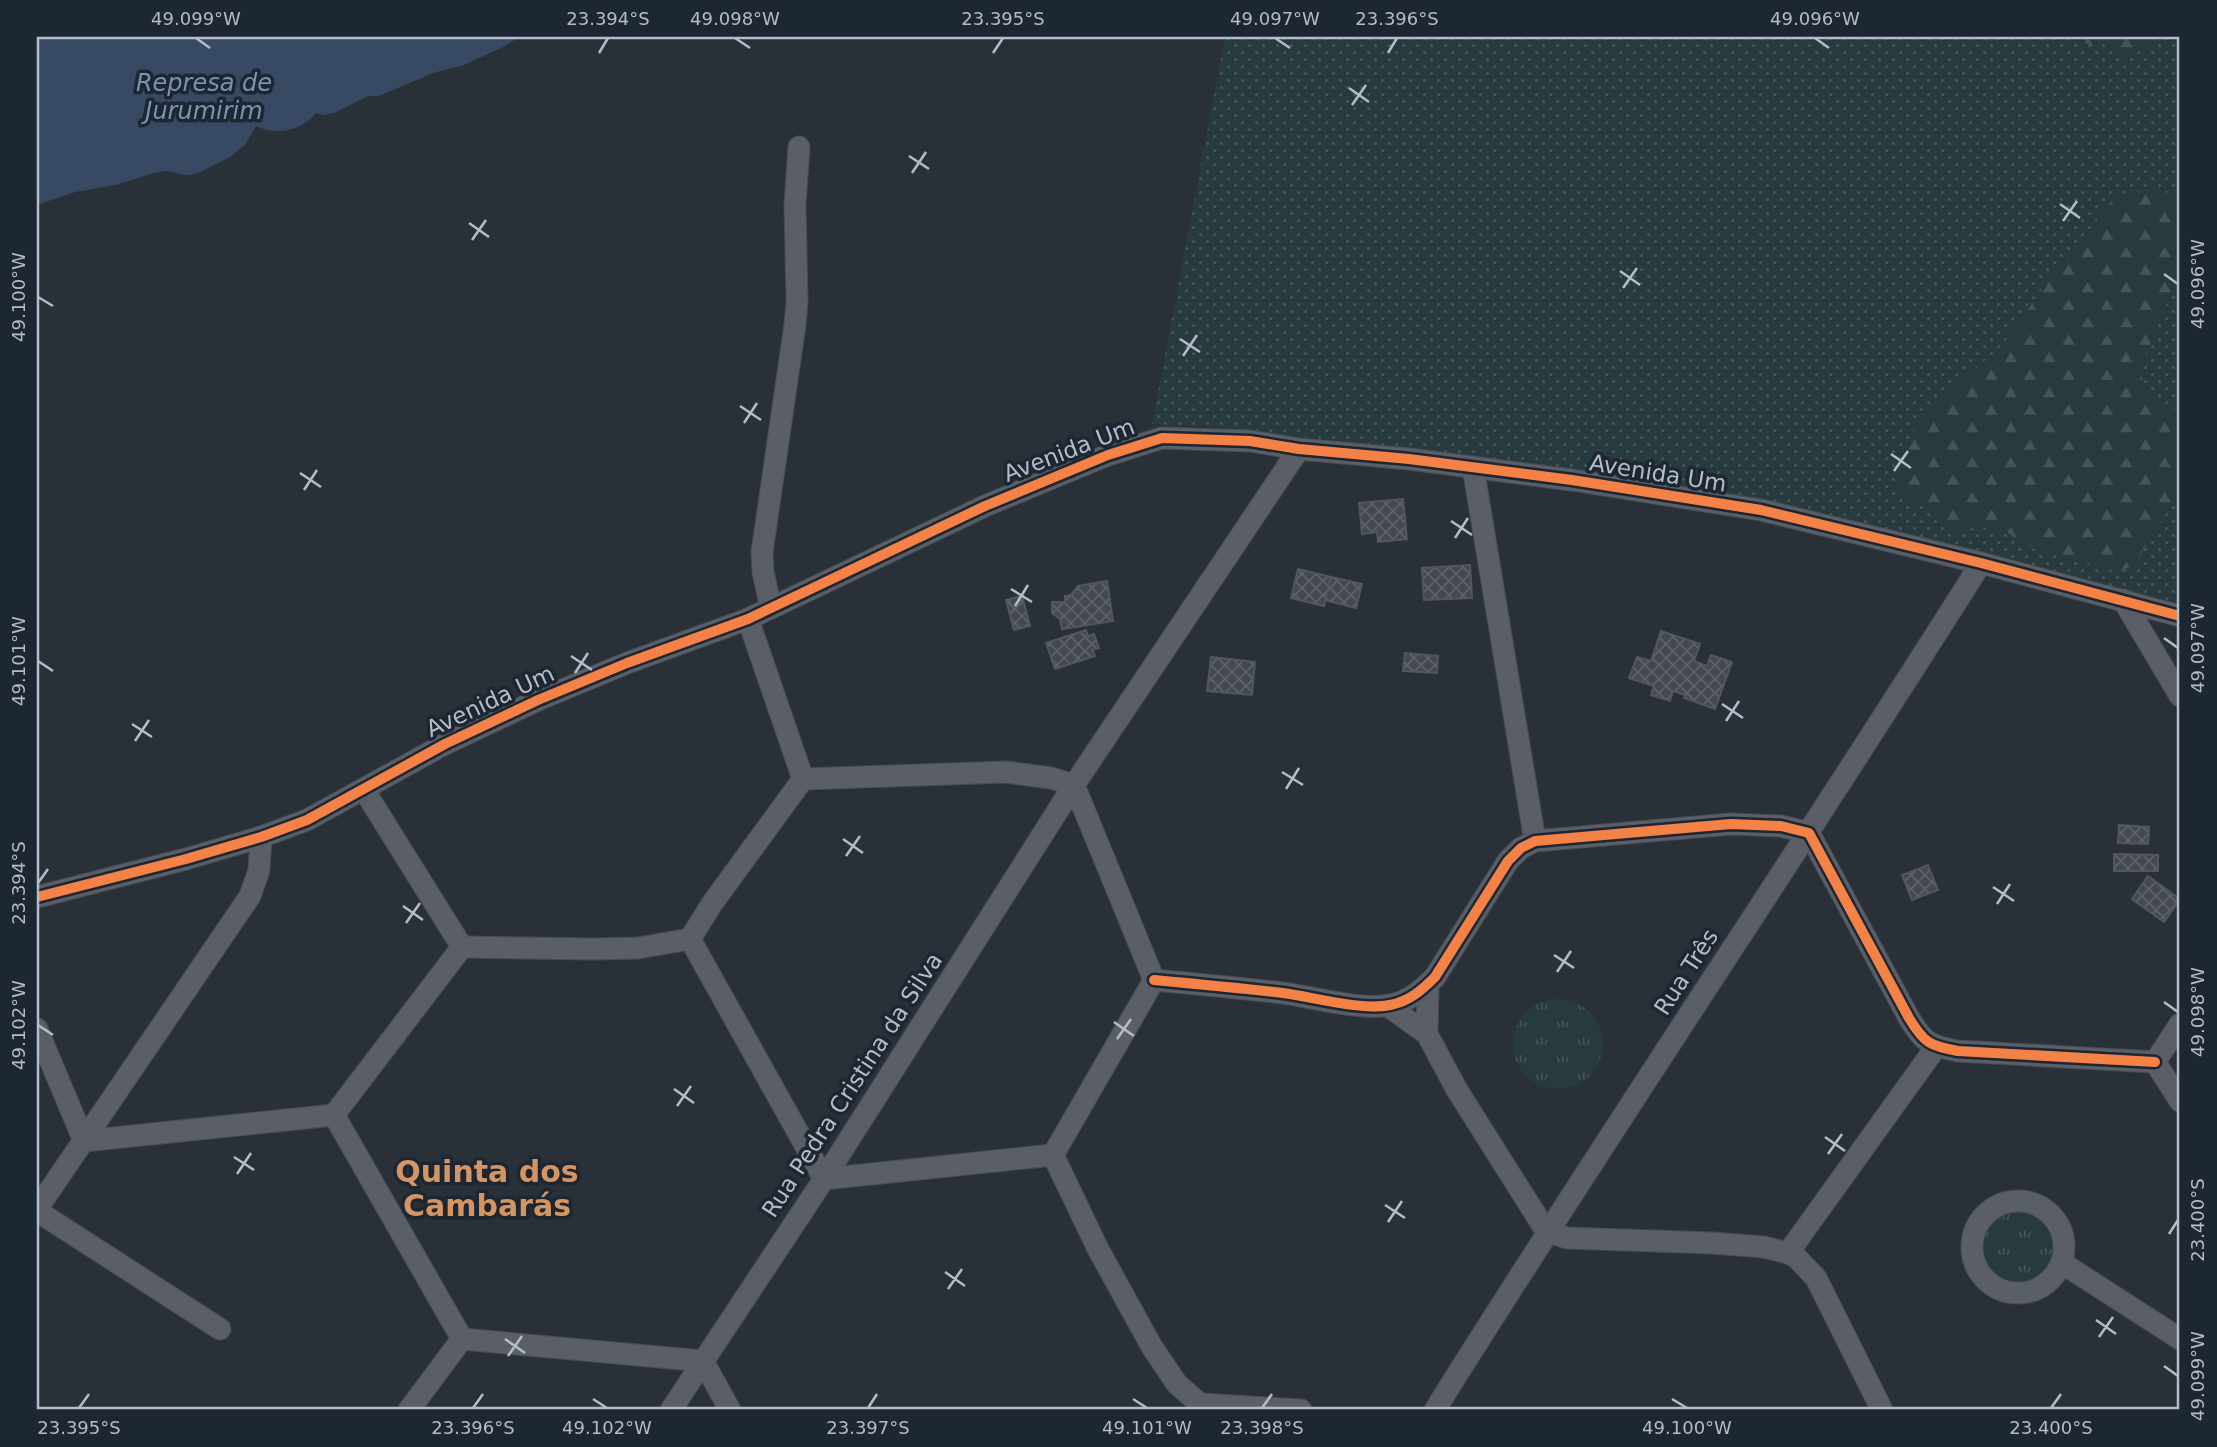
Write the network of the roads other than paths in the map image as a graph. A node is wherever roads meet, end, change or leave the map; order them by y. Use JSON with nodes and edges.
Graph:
{"nodes":[{"id":1,"x":799,"y":147,"type":"dead end"},
{"id":2,"x":1299,"y":449,"type":"junction"},
{"id":3,"x":1473,"y":467,"type":"junction"},
{"id":4,"x":1981,"y":563,"type":"junction"},
{"id":5,"x":2123,"y":600,"type":"junction"},
{"id":6,"x":771,"y":608,"type":"junction"},
{"id":7,"x":2180,"y":616,"type":"edge"},
{"id":8,"x":748,"y":619,"type":"junction"},
{"id":9,"x":2180,"y":696,"type":"edge"},
{"id":10,"x":803,"y":779,"type":"junction"},
{"id":11,"x":1074,"y":785,"type":"junction"},
{"id":12,"x":365,"y":790,"type":"junction"},
{"id":13,"x":1809,"y":834,"type":"junction"},
{"id":14,"x":261,"y":837,"type":"junction"},
{"id":15,"x":1535,"y":841,"type":"junction"},
{"id":16,"x":37,"y":897,"type":"edge"},
{"id":17,"x":690,"y":939,"type":"junction"},
{"id":18,"x":462,"y":947,"type":"junction"},
{"id":19,"x":1154,"y":980,"type":"junction"},
{"id":20,"x":1428,"y":984,"type":"junction"},
{"id":21,"x":1388,"y":1006,"type":"junction"},
{"id":22,"x":2180,"y":1024,"type":"edge"},
{"id":23,"x":37,"y":1029,"type":"edge"},
{"id":24,"x":1427,"y":1034,"type":"junction"},
{"id":25,"x":1936,"y":1047,"type":"junction"},
{"id":26,"x":2155,"y":1062,"type":"junction"},
{"id":27,"x":2180,"y":1101,"type":"edge"},
{"id":28,"x":334,"y":1115,"type":"junction"},
{"id":29,"x":84,"y":1141,"type":"junction"},
{"id":30,"x":1053,"y":1155,"type":"junction"},
{"id":31,"x":824,"y":1180,"type":"junction"},
{"id":32,"x":37,"y":1210,"type":"edge"},
{"id":33,"x":1546,"y":1231,"type":"junction"},
{"id":34,"x":1788,"y":1253,"type":"junction"},
{"id":35,"x":2062,"y":1263,"type":"junction"},
{"id":36,"x":220,"y":1329,"type":"dead end"},
{"id":37,"x":462,"y":1339,"type":"junction"},
{"id":38,"x":2180,"y":1339,"type":"edge"},
{"id":39,"x":703,"y":1361,"type":"junction"},
{"id":40,"x":1198,"y":1407,"type":"edge"},
{"id":41,"x":409,"y":1410,"type":"edge"},
{"id":42,"x":671,"y":1410,"type":"edge"},
{"id":43,"x":730,"y":1410,"type":"edge"},
{"id":44,"x":1301,"y":1410,"type":"edge"},
{"id":45,"x":1435,"y":1410,"type":"edge"},
{"id":46,"x":1882,"y":1410,"type":"edge"}],
"edges":[{"from":1,"to":6,"type":"street"},
{"from":2,"to":3,"type":"street","name":"Avenida Um"},
{"from":2,"to":6,"type":"street","name":"Avenida Um"},
{"from":2,"to":11,"type":"street","name":"Rua Pedra Cristina da Silva"},
{"from":3,"to":4,"type":"street","name":"Avenida Um"},
{"from":3,"to":15,"type":"street"},
{"from":4,"to":5,"type":"street","name":"Avenida Um"},
{"from":4,"to":13,"type":"street","name":"Rua Três"},
{"from":5,"to":7,"type":"street","name":"Avenida Um"},
{"from":5,"to":9,"type":"street"},
{"from":6,"to":8,"type":"street","name":"Avenida Um"},
{"from":8,"to":10,"type":"street"},
{"from":8,"to":12,"type":"street","name":"Avenida Um"},
{"from":10,"to":11,"type":"street"},
{"from":10,"to":17,"type":"street"},
{"from":11,"to":19,"type":"street"},
{"from":11,"to":31,"type":"street","name":"Rua Pedra Cristina da Silva"},
{"from":12,"to":14,"type":"street","name":"Avenida Um"},
{"from":12,"to":18,"type":"street"},
{"from":13,"to":15,"type":"street"},
{"from":13,"to":25,"type":"street"},
{"from":13,"to":33,"type":"street","name":"Rua Três"},
{"from":14,"to":16,"type":"street","name":"Avenida Um"},
{"from":14,"to":29,"type":"street"},
{"from":15,"to":20,"type":"street"},
{"from":17,"to":18,"type":"street"},
{"from":17,"to":31,"type":"street"},
{"from":18,"to":28,"type":"street"},
{"from":19,"to":21,"type":"street"},
{"from":19,"to":30,"type":"street"},
{"from":20,"to":21,"type":"street"},
{"from":20,"to":24,"type":"street"},
{"from":21,"to":24,"type":"street"},
{"from":22,"to":26,"type":"street"},
{"from":23,"to":29,"type":"street"},
{"from":24,"to":33,"type":"street"},
{"from":25,"to":26,"type":"street"},
{"from":25,"to":34,"type":"street"},
{"from":26,"to":27,"type":"street"},
{"from":28,"to":29,"type":"street"},
{"from":28,"to":37,"type":"street"},
{"from":29,"to":32,"type":"street"},
{"from":30,"to":31,"type":"street"},
{"from":30,"to":40,"type":"street"},
{"from":31,"to":39,"type":"street","name":"Rua Pedra Cristina da Silva"},
{"from":32,"to":36,"type":"street"},
{"from":33,"to":34,"type":"street"},
{"from":33,"to":45,"type":"street","name":"Rua Três"},
{"from":34,"to":46,"type":"street"},
{"from":35,"to":35,"type":"street"},
{"from":35,"to":38,"type":"street"},
{"from":37,"to":39,"type":"street"},
{"from":37,"to":41,"type":"street"},
{"from":39,"to":42,"type":"street","name":"Rua Pedra Cristina da Silva"},
{"from":39,"to":43,"type":"street"},
{"from":40,"to":44,"type":"street"}]}
